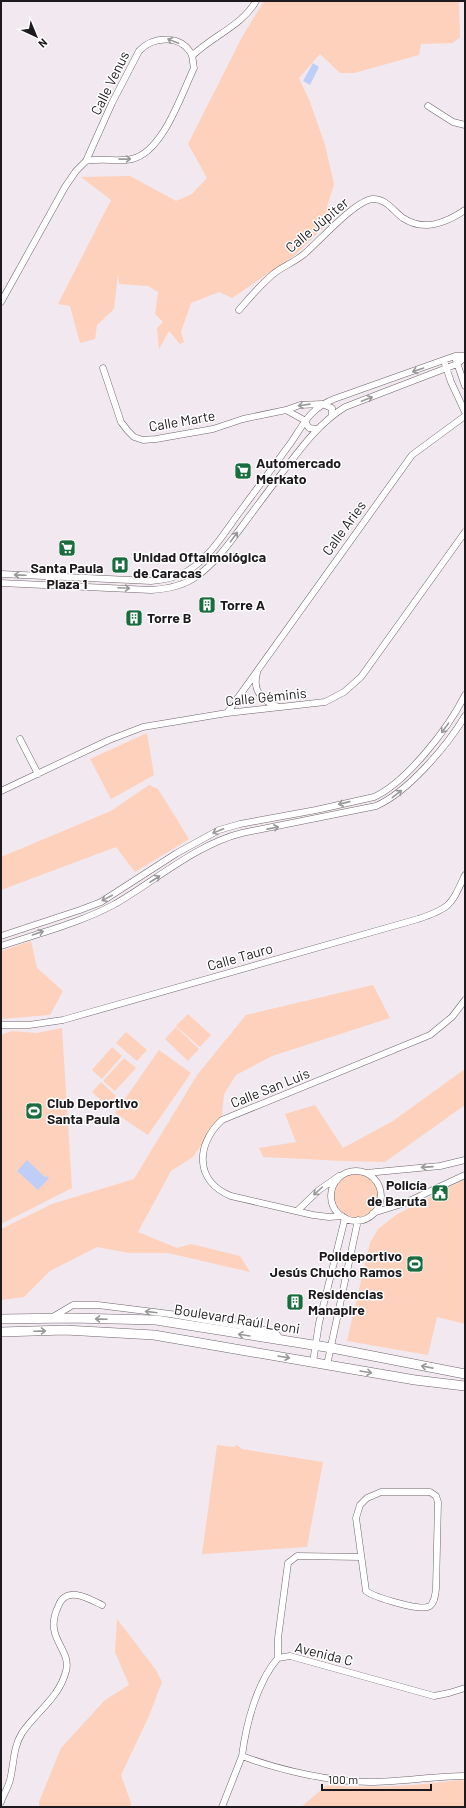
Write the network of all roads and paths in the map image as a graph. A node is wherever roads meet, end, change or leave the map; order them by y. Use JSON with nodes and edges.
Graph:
{"nodes":[{"id":1,"x":256,"y":1,"type":"edge"},
{"id":2,"x":192,"y":56,"type":"junction"},
{"id":3,"x":428,"y":106,"type":"dead end"},
{"id":4,"x":465,"y":125,"type":"edge"},
{"id":5,"x":86,"y":161,"type":"junction"},
{"id":6,"x":465,"y":210,"type":"edge"},
{"id":7,"x":1,"y":302,"type":"edge"},
{"id":8,"x":239,"y":310,"type":"dead end"},
{"id":9,"x":454,"y":356,"type":"junction"},
{"id":10,"x":465,"y":357,"type":"edge"},
{"id":11,"x":444,"y":361,"type":"junction"},
{"id":12,"x":457,"y":364,"type":"junction"},
{"id":13,"x":103,"y":368,"type":"dead end"},
{"id":14,"x":446,"y":368,"type":"junction"},
{"id":15,"x":460,"y":375,"type":"junction"},
{"id":16,"x":451,"y":382,"type":"junction"},
{"id":17,"x":465,"y":386,"type":"edge"},
{"id":18,"x":322,"y":404,"type":"junction"},
{"id":19,"x":463,"y":406,"type":"edge"},
{"id":20,"x":286,"y":410,"type":"junction"},
{"id":21,"x":465,"y":412,"type":"edge"},
{"id":22,"x":332,"y":416,"type":"junction"},
{"id":23,"x":465,"y":416,"type":"edge"},
{"id":24,"x":304,"y":420,"type":"junction"},
{"id":25,"x":317,"y":429,"type":"junction"},
{"id":26,"x":465,"y":532,"type":"edge"},
{"id":27,"x":1,"y":574,"type":"edge"},
{"id":28,"x":1,"y":583,"type":"edge"},
{"id":29,"x":258,"y":669,"type":"junction"},
{"id":30,"x":465,"y":695,"type":"edge"},
{"id":31,"x":280,"y":708,"type":"junction"},
{"id":32,"x":227,"y":712,"type":"junction"},
{"id":33,"x":465,"y":716,"type":"edge"},
{"id":34,"x":20,"y":739,"type":"dead end"},
{"id":35,"x":38,"y":774,"type":"junction"},
{"id":36,"x":1,"y":791,"type":"edge"},
{"id":37,"x":465,"y":875,"type":"edge"},
{"id":38,"x":1,"y":936,"type":"edge"},
{"id":39,"x":1,"y":946,"type":"edge"},
{"id":40,"x":465,"y":1000,"type":"edge"},
{"id":41,"x":1,"y":1025,"type":"edge"},
{"id":42,"x":465,"y":1160,"type":"edge"},
{"id":43,"x":365,"y":1173,"type":"junction"},
{"id":44,"x":465,"y":1174,"type":"edge"},
{"id":45,"x":342,"y":1175,"type":"junction"},
{"id":46,"x":297,"y":1211,"type":"junction"},
{"id":47,"x":373,"y":1213,"type":"junction"},
{"id":48,"x":343,"y":1217,"type":"junction"},
{"id":49,"x":358,"y":1220,"type":"junction"},
{"id":50,"x":50,"y":1318,"type":"junction"},
{"id":51,"x":1,"y":1319,"type":"edge"},
{"id":52,"x":1,"y":1332,"type":"edge"},
{"id":53,"x":282,"y":1341,"type":"junction"},
{"id":54,"x":316,"y":1346,"type":"junction"},
{"id":55,"x":332,"y":1348,"type":"junction"},
{"id":56,"x":313,"y":1362,"type":"junction"},
{"id":57,"x":327,"y":1365,"type":"junction"},
{"id":58,"x":465,"y":1374,"type":"edge"},
{"id":59,"x":465,"y":1386,"type":"edge"},
{"id":60,"x":362,"y":1557,"type":"junction"},
{"id":61,"x":102,"y":1605,"type":"dead end"},
{"id":62,"x":278,"y":1658,"type":"junction"},
{"id":63,"x":465,"y":1688,"type":"edge"},
{"id":64,"x":242,"y":1756,"type":"junction"},
{"id":65,"x":465,"y":1776,"type":"edge"},
{"id":66,"x":1,"y":1802,"type":"edge"},
{"id":67,"x":222,"y":1807,"type":"edge"}],
"edges":[{"from":1,"to":2,"type":"street"},
{"from":5,"to":2,"type":"street","one_way":true},
{"from":2,"to":5,"type":"street","name":"Calle Venus","one_way":true},
{"from":3,"to":4,"type":"street"},
{"from":5,"to":7,"type":"street","name":"Calle Venus"},
{"from":6,"to":8,"type":"street","name":"Calle Júpiter"},
{"from":9,"to":10,"type":"street"},
{"from":9,"to":11,"type":"street"},
{"from":9,"to":12,"type":"street"},
{"from":10,"to":12,"type":"street"},
{"from":11,"to":14,"type":"street"},
{"from":11,"to":18,"type":"street","one_way":true},
{"from":12,"to":14,"type":"street"},
{"from":12,"to":15,"type":"street"},
{"from":13,"to":20,"type":"street","name":"Calle Marte"},
{"from":14,"to":16,"type":"street"},
{"from":22,"to":14,"type":"street","one_way":true},
{"from":15,"to":16,"type":"street"},
{"from":15,"to":17,"type":"street"},
{"from":16,"to":19,"type":"street"},
{"from":18,"to":20,"type":"street","name":"Calle Marte","one_way":true},
{"from":18,"to":22,"type":"street"},
{"from":18,"to":24,"type":"street"},
{"from":19,"to":21,"type":"street"},
{"from":20,"to":24,"type":"street"},
{"from":22,"to":25,"type":"street"},
{"from":23,"to":29,"type":"street","name":"Calle Aries"},
{"from":24,"to":25,"type":"street"},
{"from":24,"to":27,"type":"street","one_way":true},
{"from":28,"to":25,"type":"street","one_way":true},
{"from":26,"to":31,"type":"street","name":"Calle Géminis"},
{"from":29,"to":31,"type":"street"},
{"from":29,"to":32,"type":"street","name":"Calle Aries"},
{"from":30,"to":38,"type":"street","one_way":true},
{"from":31,"to":32,"type":"street","name":"Calle Géminis"},
{"from":32,"to":35,"type":"street","name":"Calle Géminis"},
{"from":39,"to":33,"type":"street","one_way":true},
{"from":34,"to":35,"type":"street"},
{"from":35,"to":36,"type":"street","name":"Calle Géminis"},
{"from":37,"to":41,"type":"street","name":"Calle Tauro"},
{"from":40,"to":46,"type":"street","name":"Calle San Luis"},
{"from":42,"to":43,"type":"street","one_way":true},
{"from":43,"to":45,"type":"street"},
{"from":43,"to":47,"type":"street"},
{"from":44,"to":47,"type":"street"},
{"from":45,"to":46,"type":"street","one_way":true},
{"from":45,"to":48,"type":"street"},
{"from":46,"to":48,"type":"street","name":"Calle San Luis"},
{"from":47,"to":49,"type":"street"},
{"from":48,"to":49,"type":"street"},
{"from":48,"to":54,"type":"street"},
{"from":49,"to":55,"type":"street"},
{"from":50,"to":51,"type":"main road","name":"Boulevard Raúl Leoni"},
{"from":53,"to":50,"type":"main road","name":"Boulevard Raúl Leoni","one_way":true},
{"from":53,"to":50,"type":"street","one_way":true},
{"from":52,"to":56,"type":"main road","name":"Boulevard Raúl Leoni","one_way":true},
{"from":53,"to":54,"type":"main road","name":"Boulevard Raúl Leoni"},
{"from":54,"to":55,"type":"main road","name":"Boulevard Raúl Leoni"},
{"from":54,"to":56,"type":"street"},
{"from":55,"to":57,"type":"street"},
{"from":58,"to":55,"type":"main road","name":"Boulevard Raúl Leoni","one_way":true},
{"from":56,"to":57,"type":"main road","name":"Boulevard Raúl Leoni"},
{"from":57,"to":59,"type":"main road","name":"Boulevard Raúl Leoni","one_way":true},
{"from":60,"to":60,"type":"street"},
{"from":60,"to":62,"type":"street"},
{"from":61,"to":66,"type":"street"},
{"from":62,"to":63,"type":"street","name":"Avenida C"},
{"from":62,"to":64,"type":"street","name":"Avenida C"},
{"from":64,"to":65,"type":"street"},
{"from":64,"to":67,"type":"street","name":"Avenida C"}]}
